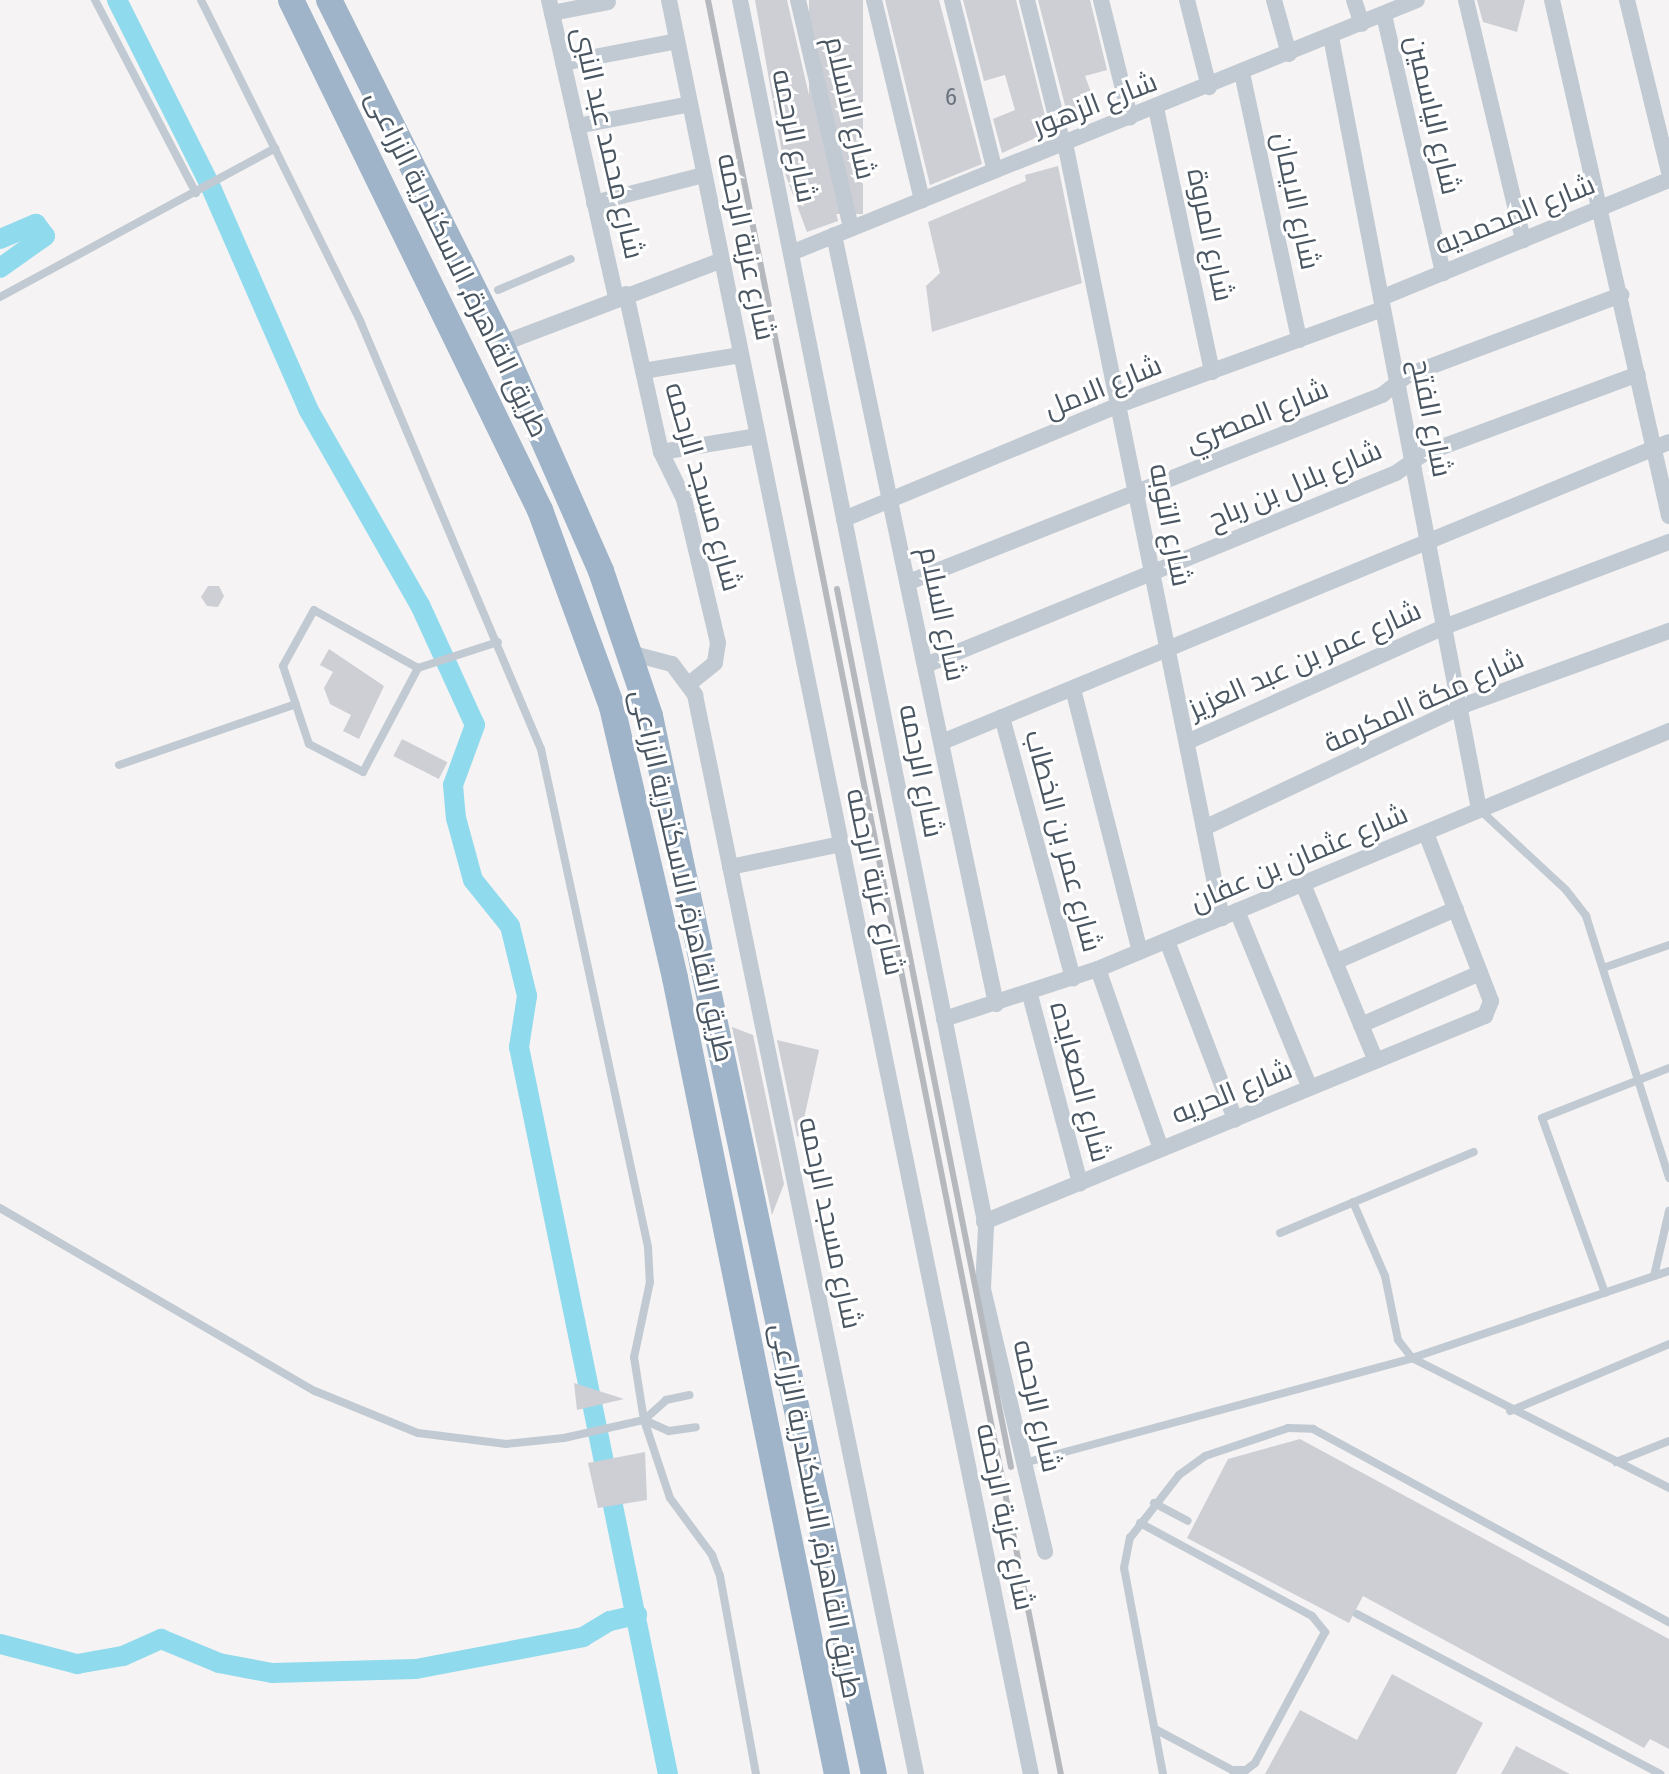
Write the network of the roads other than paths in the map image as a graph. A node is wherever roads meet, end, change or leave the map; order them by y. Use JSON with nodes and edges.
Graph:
{"nodes":[{"id":1,"x":95,"y":0,"type":"edge"},
{"id":2,"x":201,"y":0,"type":"edge"},
{"id":3,"x":291,"y":0,"type":"edge"},
{"id":4,"x":329,"y":0,"type":"edge"},
{"id":5,"x":669,"y":0,"type":"edge"},
{"id":6,"x":740,"y":0,"type":"edge"},
{"id":7,"x":798,"y":0,"type":"edge"},
{"id":8,"x":874,"y":0,"type":"edge"},
{"id":9,"x":952,"y":0,"type":"edge"},
{"id":10,"x":1027,"y":0,"type":"edge"},
{"id":11,"x":1101,"y":0,"type":"edge"},
{"id":12,"x":1187,"y":0,"type":"edge"},
{"id":13,"x":1274,"y":0,"type":"edge"},
{"id":14,"x":1354,"y":0,"type":"edge"},
{"id":15,"x":1417,"y":0,"type":"edge"},
{"id":16,"x":1466,"y":0,"type":"edge"},
{"id":17,"x":1552,"y":0,"type":"edge"},
{"id":18,"x":1627,"y":0,"type":"edge"},
{"id":19,"x":608,"y":2,"type":"dead end"},
{"id":20,"x":551,"y":7,"type":"edge"},
{"id":21,"x":1384,"y":15,"type":"junction"},
{"id":22,"x":1362,"y":24,"type":"junction"},
{"id":23,"x":1331,"y":37,"type":"junction"},
{"id":24,"x":677,"y":41,"type":"junction"},
{"id":25,"x":1289,"y":54,"type":"junction"},
{"id":26,"x":563,"y":63,"type":"junction"},
{"id":27,"x":1242,"y":73,"type":"junction"},
{"id":28,"x":1209,"y":87,"type":"junction"},
{"id":29,"x":690,"y":104,"type":"junction"},
{"id":30,"x":1156,"y":108,"type":"junction"},
{"id":31,"x":1130,"y":117,"type":"junction"},
{"id":32,"x":577,"y":126,"type":"junction"},
{"id":33,"x":1064,"y":144,"type":"junction"},
{"id":34,"x":275,"y":148,"type":"junction"},
{"id":35,"x":995,"y":171,"type":"junction"},
{"id":36,"x":1669,"y":172,"type":"edge"},
{"id":37,"x":704,"y":175,"type":"junction"},
{"id":38,"x":1669,"y":180,"type":"edge"},
{"id":39,"x":196,"y":193,"type":"junction"},
{"id":40,"x":922,"y":200,"type":"junction"},
{"id":41,"x":594,"y":203,"type":"junction"},
{"id":42,"x":1602,"y":208,"type":"junction"},
{"id":43,"x":851,"y":228,"type":"junction"},
{"id":44,"x":834,"y":235,"type":"junction"},
{"id":45,"x":1523,"y":240,"type":"junction"},
{"id":46,"x":791,"y":253,"type":"junction"},
{"id":47,"x":571,"y":259,"type":"dead end"},
{"id":48,"x":722,"y":260,"type":"junction"},
{"id":49,"x":1443,"y":273,"type":"junction"},
{"id":50,"x":498,"y":290,"type":"dead end"},
{"id":51,"x":621,"y":295,"type":"junction"},
{"id":52,"x":1621,"y":295,"type":"junction"},
{"id":53,"x":0,"y":297,"type":"edge"},
{"id":54,"x":1382,"y":304,"type":"junction"},
{"id":55,"x":1299,"y":340,"type":"junction"},
{"id":56,"x":501,"y":344,"type":"junction"},
{"id":57,"x":741,"y":355,"type":"junction"},
{"id":58,"x":643,"y":371,"type":"junction"},
{"id":59,"x":1212,"y":372,"type":"junction"},
{"id":60,"x":1638,"y":374,"type":"junction"},
{"id":61,"x":1397,"y":383,"type":"junction"},
{"id":62,"x":1119,"y":407,"type":"junction"},
{"id":63,"x":758,"y":436,"type":"junction"},
{"id":64,"x":1662,"y":445,"type":"edge"},
{"id":65,"x":661,"y":452,"type":"junction"},
{"id":66,"x":1412,"y":460,"type":"junction"},
{"id":67,"x":1136,"y":492,"type":"junction"},
{"id":68,"x":891,"y":500,"type":"junction"},
{"id":69,"x":1669,"y":516,"type":"edge"},
{"id":70,"x":844,"y":519,"type":"junction"},
{"id":71,"x":1669,"y":542,"type":"edge"},
{"id":72,"x":1429,"y":545,"type":"junction"},
{"id":73,"x":1152,"y":572,"type":"junction"},
{"id":74,"x":909,"y":582,"type":"junction"},
{"id":75,"x":1444,"y":627,"type":"junction"},
{"id":76,"x":1669,"y":631,"type":"edge"},
{"id":77,"x":498,"y":642,"type":"junction"},
{"id":78,"x":1168,"y":650,"type":"junction"},
{"id":79,"x":630,"y":653,"type":"junction"},
{"id":80,"x":926,"y":665,"type":"junction"},
{"id":81,"x":418,"y":668,"type":"junction"},
{"id":82,"x":690,"y":683,"type":"junction"},
{"id":83,"x":1073,"y":689,"type":"junction"},
{"id":84,"x":296,"y":704,"type":"junction"},
{"id":85,"x":1460,"y":708,"type":"junction"},
{"id":86,"x":1002,"y":717,"type":"junction"},
{"id":87,"x":1669,"y":731,"type":"edge"},
{"id":88,"x":942,"y":742,"type":"junction"},
{"id":89,"x":1187,"y":742,"type":"junction"},
{"id":90,"x":119,"y":765,"type":"dead end"},
{"id":91,"x":1479,"y":809,"type":"junction"},
{"id":92,"x":1204,"y":828,"type":"junction"},
{"id":93,"x":1426,"y":833,"type":"junction"},
{"id":94,"x":841,"y":844,"type":"junction"},
{"id":95,"x":730,"y":867,"type":"junction"},
{"id":96,"x":1303,"y":884,"type":"junction"},
{"id":97,"x":1456,"y":909,"type":"junction"},
{"id":98,"x":1230,"y":914,"type":"junction"},
{"id":99,"x":1167,"y":941,"type":"junction"},
{"id":100,"x":1669,"y":945,"type":"edge"},
{"id":101,"x":1140,"y":952,"type":"junction"},
{"id":102,"x":1335,"y":962,"type":"junction"},
{"id":103,"x":1603,"y":968,"type":"junction"},
{"id":104,"x":1098,"y":969,"type":"junction"},
{"id":105,"x":1480,"y":973,"type":"junction"},
{"id":106,"x":1073,"y":979,"type":"junction"},
{"id":107,"x":1030,"y":995,"type":"junction"},
{"id":108,"x":996,"y":1004,"type":"junction"},
{"id":109,"x":944,"y":1019,"type":"junction"},
{"id":110,"x":1361,"y":1025,"type":"junction"},
{"id":111,"x":1376,"y":1061,"type":"junction"},
{"id":112,"x":1669,"y":1068,"type":"edge"},
{"id":113,"x":1639,"y":1078,"type":"junction"},
{"id":114,"x":1310,"y":1088,"type":"junction"},
{"id":115,"x":1235,"y":1119,"type":"junction"},
{"id":116,"x":1161,"y":1149,"type":"junction"},
{"id":117,"x":1474,"y":1152,"type":"dead end"},
{"id":118,"x":1669,"y":1178,"type":"edge"},
{"id":119,"x":1080,"y":1183,"type":"junction"},
{"id":120,"x":1353,"y":1202,"type":"junction"},
{"id":121,"x":0,"y":1208,"type":"edge"},
{"id":122,"x":1669,"y":1211,"type":"edge"},
{"id":123,"x":984,"y":1222,"type":"junction"},
{"id":124,"x":1280,"y":1233,"type":"dead end"},
{"id":125,"x":1669,"y":1271,"type":"edge"},
{"id":126,"x":1654,"y":1276,"type":"junction"},
{"id":127,"x":1605,"y":1293,"type":"junction"},
{"id":128,"x":1669,"y":1344,"type":"edge"},
{"id":129,"x":1412,"y":1358,"type":"junction"},
{"id":130,"x":689,"y":1395,"type":"dead end"},
{"id":131,"x":1510,"y":1411,"type":"junction"},
{"id":132,"x":644,"y":1420,"type":"junction"},
{"id":133,"x":696,"y":1427,"type":"dead end"},
{"id":134,"x":1669,"y":1441,"type":"edge"},
{"id":135,"x":1616,"y":1462,"type":"junction"},
{"id":136,"x":1024,"y":1463,"type":"junction"},
{"id":137,"x":1669,"y":1488,"type":"edge"},
{"id":138,"x":1154,"y":1503,"type":"junction"},
{"id":139,"x":1188,"y":1521,"type":"dead end"},
{"id":140,"x":1140,"y":1523,"type":"junction"},
{"id":141,"x":1045,"y":1552,"type":"dead end"},
{"id":142,"x":1357,"y":1614,"type":"dead end"},
{"id":143,"x":1669,"y":1622,"type":"edge"},
{"id":144,"x":1155,"y":1729,"type":"junction"},
{"id":145,"x":756,"y":1774,"type":"edge"},
{"id":146,"x":837,"y":1774,"type":"edge"},
{"id":147,"x":874,"y":1774,"type":"edge"},
{"id":148,"x":916,"y":1774,"type":"edge"},
{"id":149,"x":1031,"y":1774,"type":"edge"},
{"id":150,"x":1163,"y":1774,"type":"edge"},
{"id":151,"x":1660,"y":1774,"type":"edge"}],
"edges":[{"from":1,"to":39,"type":"lane"},
{"from":2,"to":34,"type":"lane"},
{"from":3,"to":146,"type":"highway","name":"طريق القاهرة, الاسكندرية الزراعى"},
{"from":4,"to":56,"type":"highway","name":"طريق القاهرة, الاسكندرية الزراعى"},
{"from":5,"to":24,"type":"street","name":"شارع عزبة الرحمه"},
{"from":6,"to":46,"type":"street","name":"شارع الرحمه"},
{"from":7,"to":43,"type":"street","name":"شارع الاسلام"},
{"from":8,"to":40,"type":"street"},
{"from":9,"to":35,"type":"street"},
{"from":10,"to":33,"type":"street","name":"شارع التوبه"},
{"from":11,"to":31,"type":"street"},
{"from":12,"to":28,"type":"street"},
{"from":13,"to":25,"type":"street"},
{"from":14,"to":22,"type":"street"},
{"from":15,"to":21,"type":"street","name":"شارع الزهور"},
{"from":16,"to":45,"type":"street"},
{"from":17,"to":42,"type":"street"},
{"from":18,"to":36,"type":"street"},
{"from":19,"to":20,"type":"street"},
{"from":20,"to":26,"type":"street","name":"شارع محمد عبد النبى"},
{"from":21,"to":22,"type":"street","name":"شارع الزهور"},
{"from":21,"to":49,"type":"street","name":"شارع الياسمين"},
{"from":22,"to":23,"type":"street","name":"شارع الزهور"},
{"from":23,"to":25,"type":"street","name":"شارع الزهور"},
{"from":23,"to":54,"type":"street","name":"شارع الفتح"},
{"from":24,"to":26,"type":"street"},
{"from":24,"to":29,"type":"street","name":"شارع عزبة الرحمه"},
{"from":25,"to":27,"type":"street","name":"شارع الزهور"},
{"from":26,"to":32,"type":"street","name":"شارع محمد عبد النبى"},
{"from":27,"to":28,"type":"street","name":"شارع الزهور"},
{"from":27,"to":55,"type":"street","name":"شارع الايمان"},
{"from":28,"to":30,"type":"street","name":"شارع الزهور"},
{"from":29,"to":32,"type":"street"},
{"from":29,"to":37,"type":"street","name":"شارع عزبة الرحمه"},
{"from":30,"to":31,"type":"street","name":"شارع الزهور"},
{"from":30,"to":59,"type":"street","name":"شارع المروة"},
{"from":31,"to":33,"type":"street","name":"شارع الزهور"},
{"from":32,"to":41,"type":"street","name":"شارع محمد عبد النبى"},
{"from":33,"to":35,"type":"street","name":"شارع الزهور"},
{"from":33,"to":62,"type":"street","name":"شارع التوبه"},
{"from":34,"to":39,"type":"lane"},
{"from":34,"to":77,"type":"lane"},
{"from":35,"to":40,"type":"street","name":"شارع الزهور"},
{"from":37,"to":41,"type":"street"},
{"from":37,"to":48,"type":"street","name":"شارع عزبة الرحمه"},
{"from":38,"to":42,"type":"street","name":"شارع المحمديه"},
{"from":39,"to":53,"type":"lane"},
{"from":40,"to":43,"type":"street","name":"شارع الزهور"},
{"from":41,"to":51,"type":"street","name":"شارع محمد عبد النبى"},
{"from":42,"to":45,"type":"street","name":"شارع المحمديه"},
{"from":42,"to":52,"type":"street"},
{"from":43,"to":44,"type":"street","name":"شارع الزهور"},
{"from":44,"to":46,"type":"street","name":"شارع الزهور"},
{"from":44,"to":68,"type":"street","name":"شارع السلام"},
{"from":45,"to":49,"type":"street","name":"شارع المحمديه"},
{"from":46,"to":70,"type":"street","name":"شارع الرحمه"},
{"from":47,"to":50,"type":"lane"},
{"from":48,"to":51,"type":"street"},
{"from":48,"to":57,"type":"street","name":"شارع عزبة الرحمه"},
{"from":49,"to":54,"type":"street","name":"شارع المحمديه"},
{"from":51,"to":56,"type":"street"},
{"from":51,"to":58,"type":"street","name":"شارع مسجد الرحمه"},
{"from":52,"to":60,"type":"street"},
{"from":52,"to":61,"type":"street","name":"شارع المصري"},
{"from":54,"to":55,"type":"street","name":"شارع الامل"},
{"from":54,"to":61,"type":"street","name":"شارع الفتح"},
{"from":55,"to":59,"type":"street","name":"شارع الامل"},
{"from":56,"to":79,"type":"highway","name":"طريق القاهرة, الاسكندرية الزراعى"},
{"from":57,"to":58,"type":"street"},
{"from":57,"to":63,"type":"street","name":"شارع عزبة الرحمه"},
{"from":58,"to":65,"type":"street","name":"شارع مسجد الرحمه"},
{"from":59,"to":62,"type":"street","name":"شارع الامل"},
{"from":60,"to":64,"type":"street"},
{"from":60,"to":66,"type":"street","name":"شارع بلال بن رباح"},
{"from":61,"to":66,"type":"street","name":"شارع الفتح"},
{"from":61,"to":67,"type":"street","name":"شارع المصري"},
{"from":62,"to":67,"type":"street","name":"شارع التوبه"},
{"from":62,"to":68,"type":"street","name":"شارع الامل"},
{"from":63,"to":65,"type":"street"},
{"from":63,"to":94,"type":"street","name":"شارع عزبة الرحمه"},
{"from":64,"to":69,"type":"street"},
{"from":64,"to":72,"type":"street"},
{"from":65,"to":82,"type":"street","name":"شارع مسجد الرحمه"},
{"from":66,"to":72,"type":"street","name":"شارع الفتح"},
{"from":66,"to":73,"type":"street","name":"شارع بلال بن رباح"},
{"from":67,"to":73,"type":"street","name":"شارع التوبه"},
{"from":67,"to":74,"type":"street","name":"شارع المصري"},
{"from":68,"to":70,"type":"street","name":"شارع الامل"},
{"from":68,"to":74,"type":"street","name":"شارع السلام"},
{"from":70,"to":109,"type":"street","name":"شارع الرحمه"},
{"from":71,"to":75,"type":"street","name":"شارع عمر بن عبد العزيز"},
{"from":72,"to":75,"type":"street","name":"شارع الفتح"},
{"from":72,"to":78,"type":"street"},
{"from":73,"to":78,"type":"street","name":"شارع التوبه"},
{"from":73,"to":80,"type":"street","name":"شارع بلال بن رباح"},
{"from":74,"to":80,"type":"street","name":"شارع السلام"},
{"from":75,"to":85,"type":"street","name":"شارع الفتح"},
{"from":75,"to":89,"type":"street","name":"شارع عمر بن عبد العزيز"},
{"from":76,"to":85,"type":"street","name":"شارع مكة المكرمة"},
{"from":77,"to":81,"type":"lane"},
{"from":77,"to":132,"type":"lane"},
{"from":78,"to":83,"type":"street"},
{"from":78,"to":89,"type":"street","name":"شارع التوبه"},
{"from":79,"to":82,"type":"street"},
{"from":79,"to":147,"type":"highway","name":"طريق القاهرة, الاسكندرية الزراعى"},
{"from":80,"to":88,"type":"street","name":"شارع السلام"},
{"from":81,"to":84,"type":"lane"},
{"from":81,"to":84,"type":"lane"},
{"from":82,"to":95,"type":"street","name":"شارع مسجد الرحمه"},
{"from":83,"to":86,"type":"street"},
{"from":83,"to":101,"type":"street"},
{"from":84,"to":90,"type":"lane"},
{"from":85,"to":91,"type":"street","name":"شارع الفتح"},
{"from":85,"to":92,"type":"street","name":"شارع مكة المكرمة"},
{"from":86,"to":88,"type":"street"},
{"from":86,"to":106,"type":"street","name":"شارع عمر بن الخطاب"},
{"from":87,"to":91,"type":"street","name":"شارع عثمان بن عفان"},
{"from":88,"to":108,"type":"street","name":"شارع السلام"},
{"from":89,"to":92,"type":"street","name":"شارع التوبه"},
{"from":91,"to":93,"type":"street","name":"شارع عثمان بن عفان"},
{"from":91,"to":103,"type":"lane"},
{"from":92,"to":98,"type":"street","name":"شارع التوبه"},
{"from":93,"to":96,"type":"street","name":"شارع عثمان بن عفان"},
{"from":93,"to":97,"type":"street"},
{"from":94,"to":95,"type":"street"},
{"from":94,"to":149,"type":"street","name":"شارع عزبة الرحمه"},
{"from":95,"to":148,"type":"street","name":"شارع مسجد الرحمه"},
{"from":96,"to":98,"type":"street","name":"شارع عثمان بن عفان"},
{"from":96,"to":102,"type":"street"},
{"from":97,"to":102,"type":"street"},
{"from":97,"to":105,"type":"street"},
{"from":98,"to":99,"type":"street","name":"شارع عثمان بن عفان"},
{"from":98,"to":114,"type":"street","name":"شارع التوبه"},
{"from":99,"to":101,"type":"street","name":"شارع عثمان بن عفان"},
{"from":99,"to":115,"type":"street"},
{"from":100,"to":103,"type":"lane"},
{"from":101,"to":104,"type":"street","name":"شارع عثمان بن عفان"},
{"from":102,"to":110,"type":"street"},
{"from":103,"to":113,"type":"lane"},
{"from":104,"to":106,"type":"street","name":"شارع عثمان بن عفان"},
{"from":104,"to":116,"type":"street"},
{"from":105,"to":110,"type":"street"},
{"from":105,"to":111,"type":"street","name":"شارع الحريه"},
{"from":106,"to":107,"type":"street","name":"شارع عثمان بن عفان"},
{"from":107,"to":108,"type":"street","name":"شارع عثمان بن عفان"},
{"from":107,"to":119,"type":"street","name":"شارع الصعايده"},
{"from":108,"to":109,"type":"street","name":"شارع عثمان بن عفان"},
{"from":109,"to":123,"type":"street","name":"شارع الرحمه"},
{"from":110,"to":111,"type":"street"},
{"from":111,"to":114,"type":"street","name":"شارع الحريه"},
{"from":112,"to":113,"type":"lane"},
{"from":113,"to":118,"type":"lane"},
{"from":113,"to":127,"type":"lane"},
{"from":114,"to":115,"type":"street","name":"شارع الحريه"},
{"from":115,"to":116,"type":"street","name":"شارع الحريه"},
{"from":116,"to":119,"type":"street","name":"شارع الحريه"},
{"from":117,"to":120,"type":"lane"},
{"from":119,"to":123,"type":"street","name":"شارع الحريه"},
{"from":120,"to":124,"type":"lane"},
{"from":120,"to":129,"type":"lane"},
{"from":121,"to":132,"type":"lane"},
{"from":122,"to":126,"type":"lane"},
{"from":123,"to":136,"type":"street","name":"شارع الرحمه"},
{"from":125,"to":126,"type":"lane"},
{"from":126,"to":127,"type":"lane"},
{"from":127,"to":129,"type":"lane"},
{"from":128,"to":131,"type":"lane"},
{"from":129,"to":131,"type":"lane"},
{"from":129,"to":136,"type":"lane"},
{"from":130,"to":132,"type":"lane"},
{"from":131,"to":135,"type":"lane"},
{"from":132,"to":133,"type":"lane"},
{"from":132,"to":145,"type":"lane"},
{"from":134,"to":135,"type":"lane"},
{"from":135,"to":137,"type":"lane"},
{"from":136,"to":141,"type":"street","name":"شارع الرحمه"},
{"from":138,"to":139,"type":"lane"},
{"from":138,"to":140,"type":"lane"},
{"from":138,"to":143,"type":"lane"},
{"from":140,"to":144,"type":"lane"},
{"from":140,"to":144,"type":"lane"},
{"from":142,"to":151,"type":"lane"},
{"from":144,"to":150,"type":"lane"}]}
